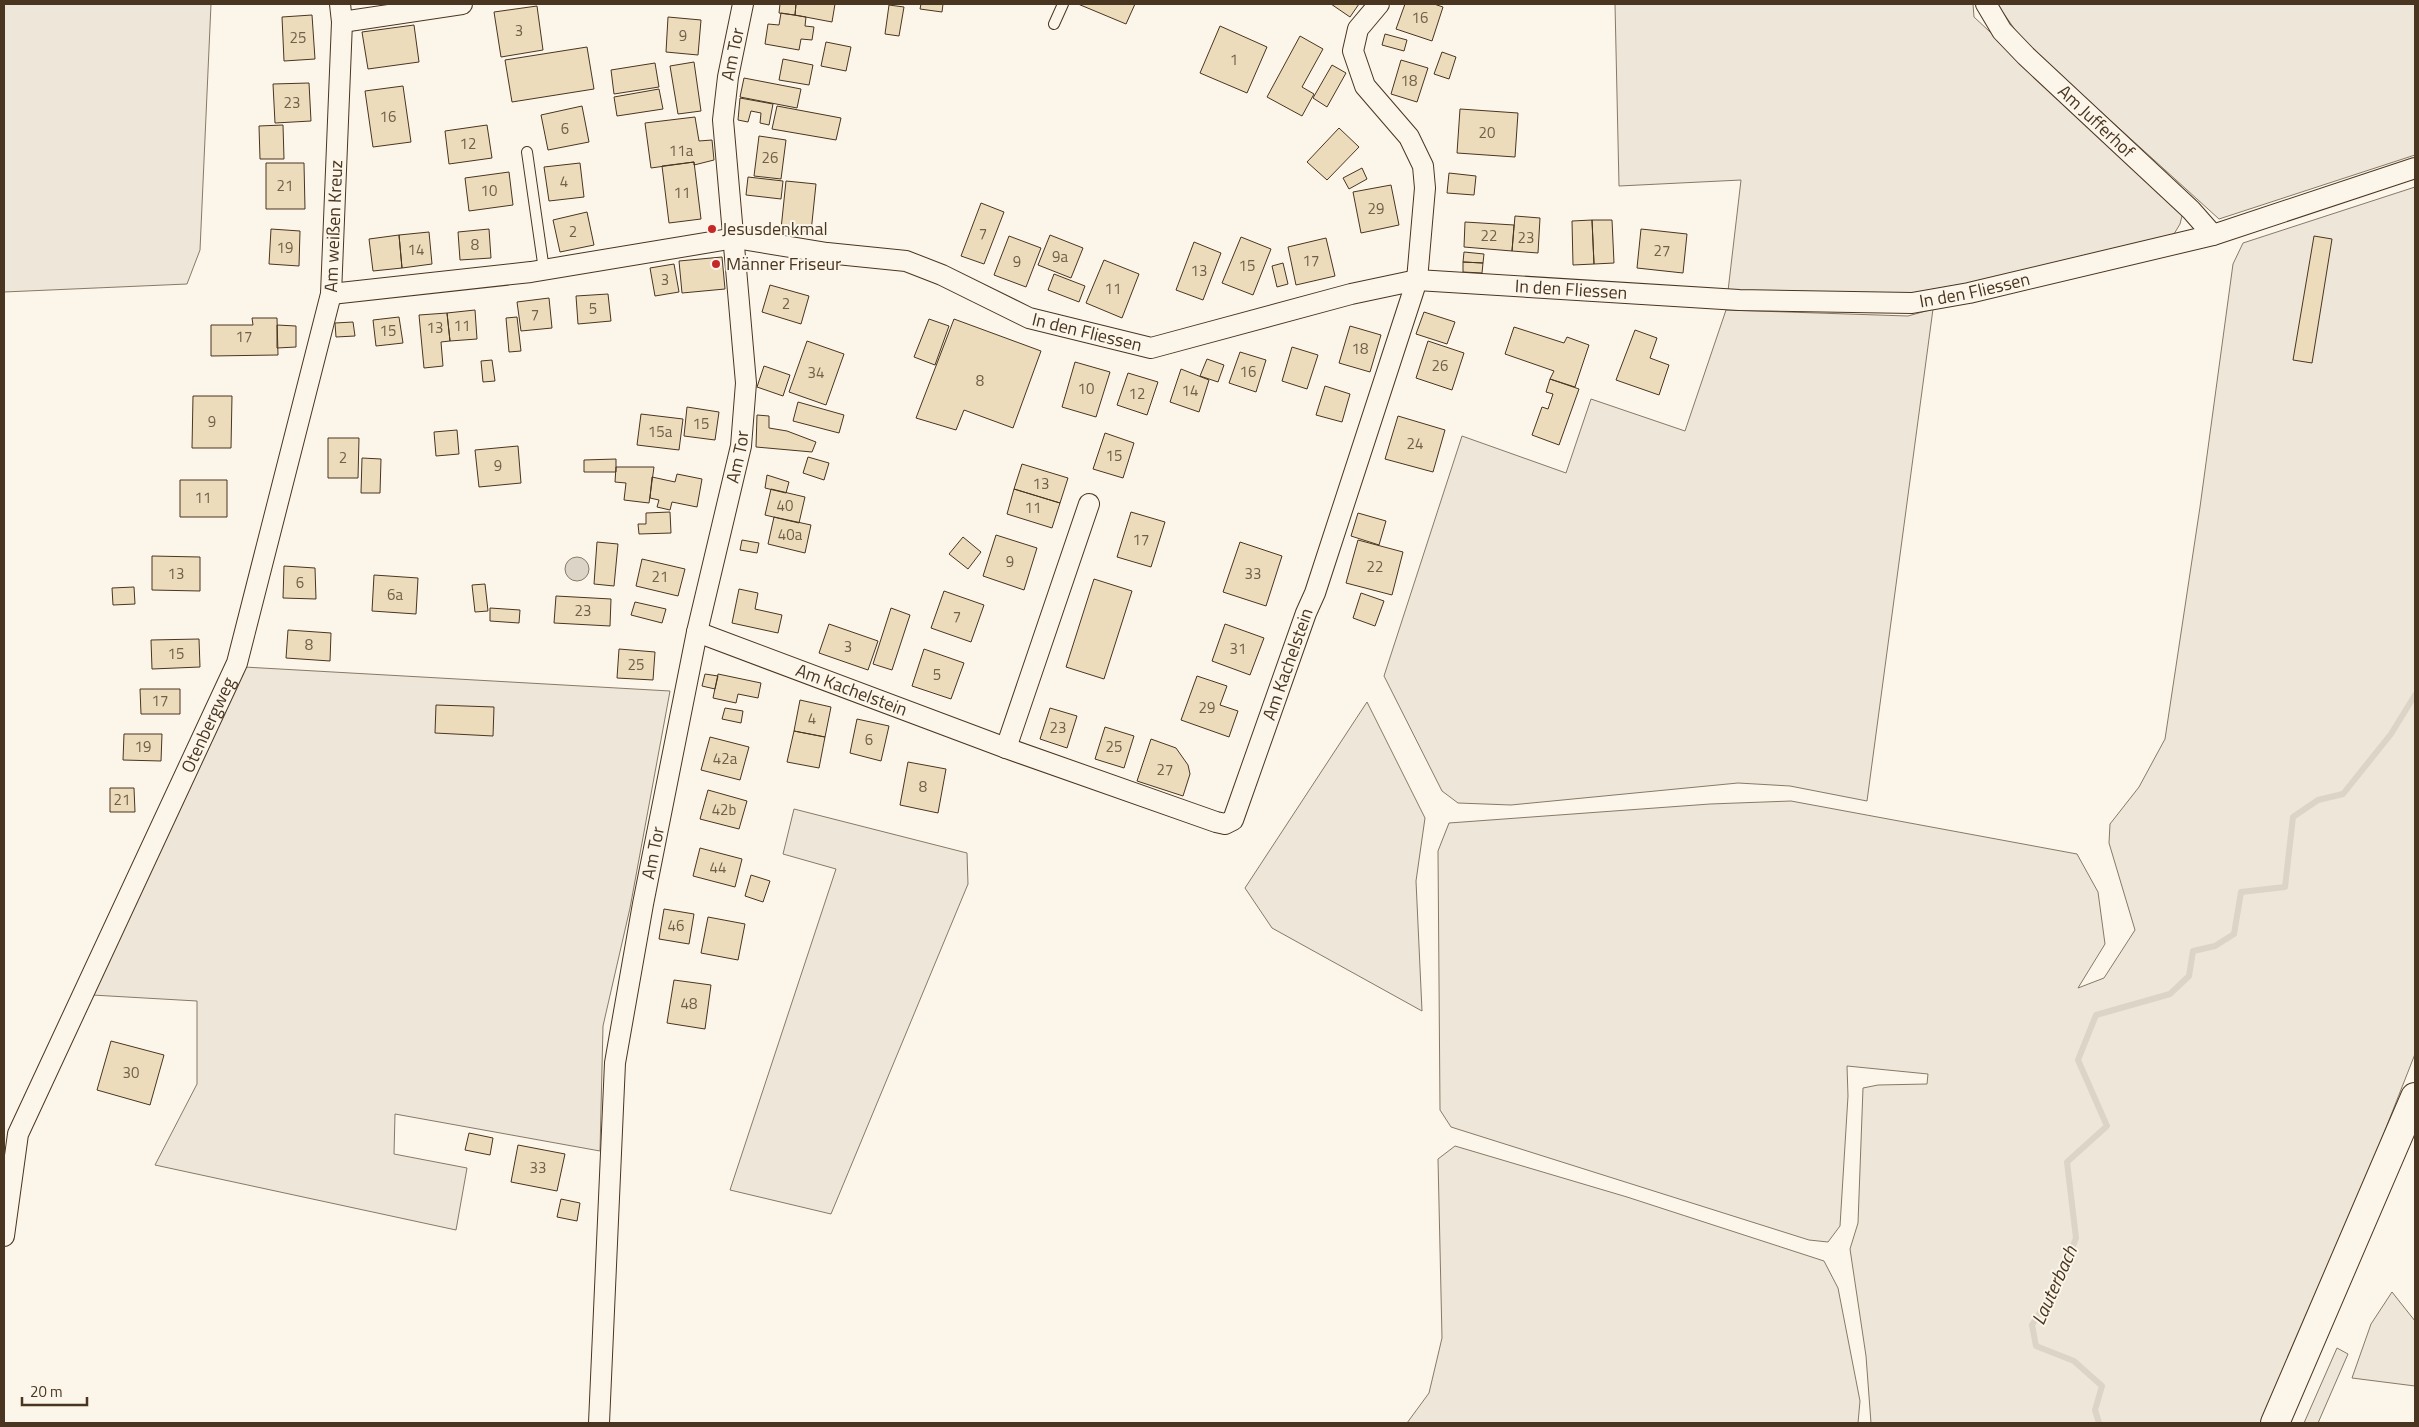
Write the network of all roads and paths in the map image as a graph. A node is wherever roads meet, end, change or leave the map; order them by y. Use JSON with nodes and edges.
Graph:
{"nodes":[{"id":1,"x":462,"y":4,"type":"edge"},
{"id":2,"x":743,"y":4,"type":"edge"},
{"id":3,"x":1063,"y":4,"type":"edge"},
{"id":4,"x":1379,"y":4,"type":"edge"},
{"id":5,"x":1986,"y":4,"type":"edge"},
{"id":6,"x":341,"y":13,"type":"edge"},
{"id":7,"x":1054,"y":24,"type":"dead end"},
{"id":8,"x":527,"y":152,"type":"dead end"},
{"id":9,"x":2415,"y":168,"type":"edge"},
{"id":10,"x":2213,"y":235,"type":"junction"},
{"id":11,"x":734,"y":238,"type":"junction"},
{"id":12,"x":544,"y":270,"type":"junction"},
{"id":13,"x":1417,"y":280,"type":"junction"},
{"id":14,"x":331,"y":294,"type":"junction"},
{"id":15,"x":1089,"y":504,"type":"dead end"},
{"id":16,"x":697,"y":632,"type":"junction"},
{"id":17,"x":1006,"y":748,"type":"junction"},
{"id":18,"x":2415,"y":1097,"type":"edge"},
{"id":19,"x":4,"y":1236,"type":"edge"},
{"id":20,"x":598,"y":1423,"type":"edge"},
{"id":21,"x":2275,"y":1423,"type":"edge"}],
"edges":[{"from":1,"to":6,"type":"street"},
{"from":2,"to":11,"type":"street","name":"Am Tor"},
{"from":3,"to":7,"type":"lane"},
{"from":4,"to":13,"type":"street"},
{"from":5,"to":10,"type":"street","name":"Am Jufferhof"},
{"from":6,"to":14,"type":"street","name":"Am weißen Kreuz"},
{"from":8,"to":12,"type":"lane"},
{"from":9,"to":10,"type":"street","name":"In den Fliessen"},
{"from":10,"to":13,"type":"street","name":"In den Fliessen"},
{"from":11,"to":12,"type":"street","name":"Am weißen Kreuz"},
{"from":11,"to":13,"type":"street","name":"In den Fliessen"},
{"from":11,"to":16,"type":"street","name":"Am Tor"},
{"from":12,"to":14,"type":"street","name":"Am weißen Kreuz"},
{"from":13,"to":17,"type":"street","name":"Am Kachelstein"},
{"from":14,"to":19,"type":"street","name":"Otenbergweg"},
{"from":15,"to":17,"type":"street"},
{"from":16,"to":17,"type":"street","name":"Am Kachelstein"},
{"from":16,"to":20,"type":"street","name":"Am Tor"},
{"from":18,"to":21,"type":"main road"}]}
